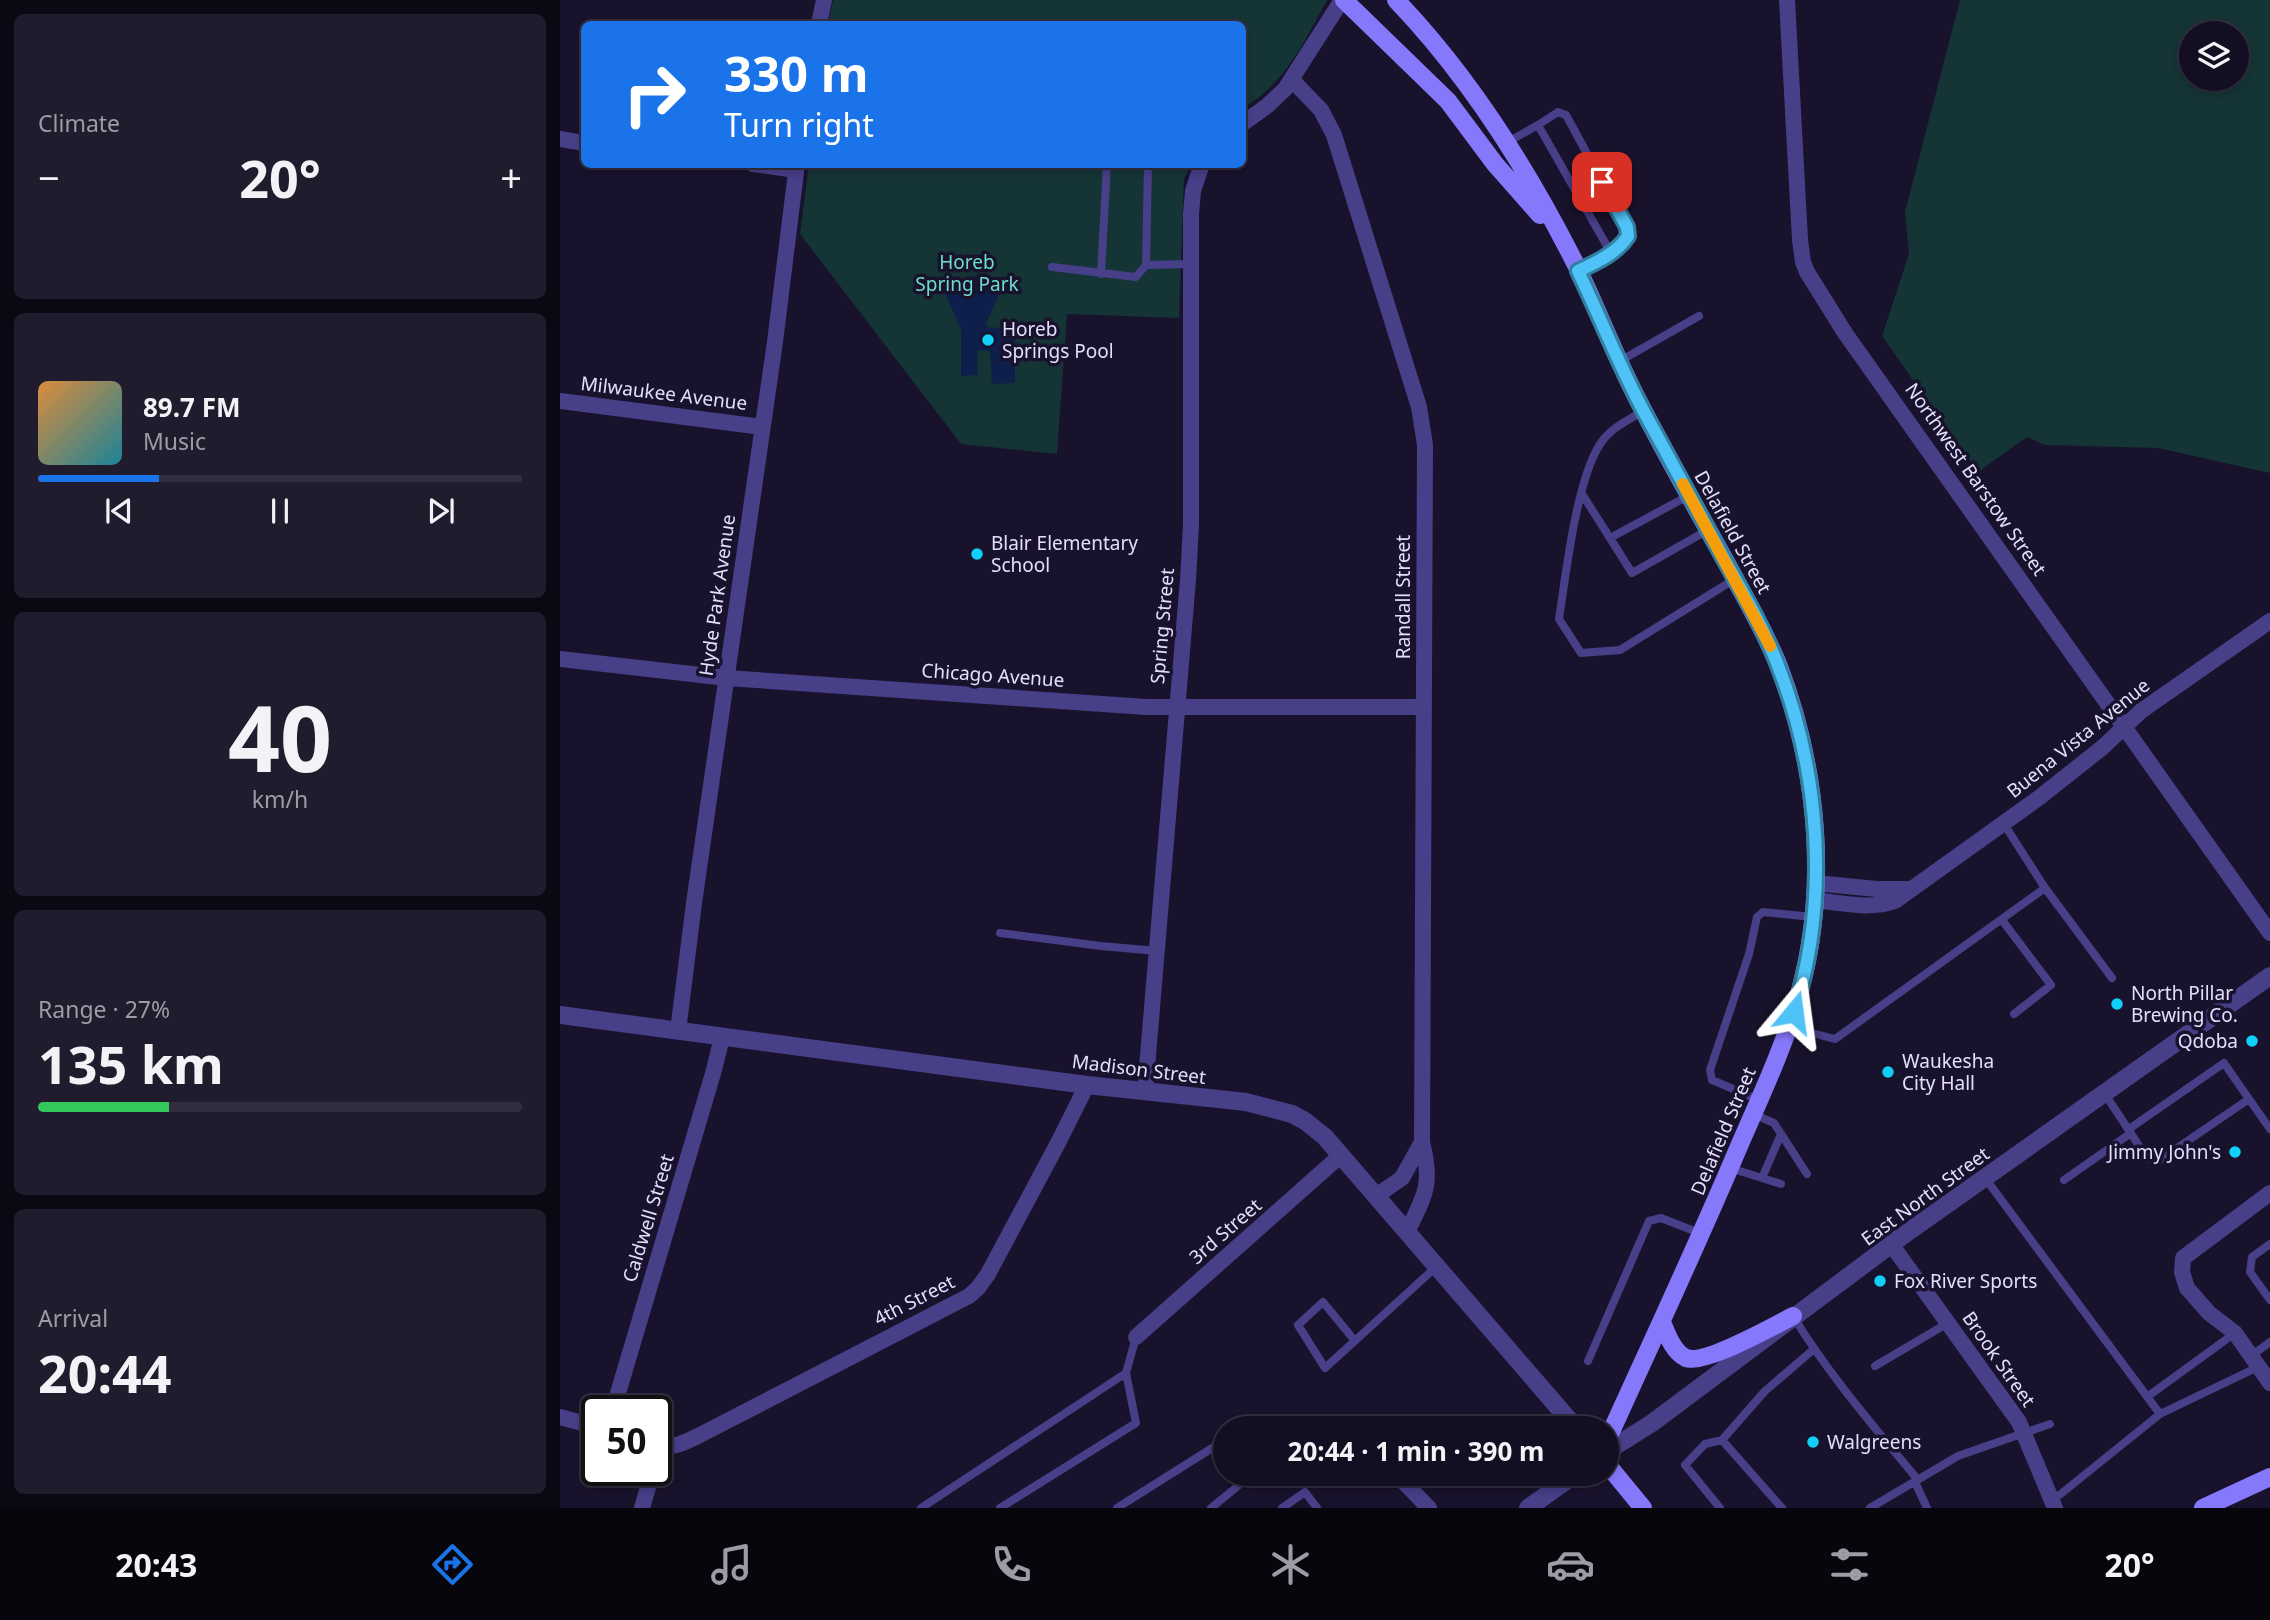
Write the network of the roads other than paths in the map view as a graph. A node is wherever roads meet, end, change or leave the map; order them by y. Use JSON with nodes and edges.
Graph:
{"nodes":[{"id":1,"x":824,"y":0,"type":"edge"},
{"id":2,"x":1343,"y":0,"type":"edge"},
{"id":3,"x":1396,"y":0,"type":"edge"},
{"id":4,"x":1787,"y":0,"type":"edge"},
{"id":5,"x":820,"y":21,"type":"edge"},
{"id":6,"x":1293,"y":80,"type":"junction"},
{"id":7,"x":1246,"y":121,"type":"edge"},
{"id":8,"x":1538,"y":125,"type":"junction"},
{"id":9,"x":560,"y":139,"type":"edge"},
{"id":10,"x":581,"y":142,"type":"edge"},
{"id":11,"x":1506,"y":143,"type":"junction"},
{"id":12,"x":797,"y":168,"type":"edge"},
{"id":13,"x":1107,"y":168,"type":"edge"},
{"id":14,"x":1148,"y":168,"type":"edge"},
{"id":15,"x":1201,"y":168,"type":"edge"},
{"id":16,"x":1565,"y":244,"type":"junction"},
{"id":17,"x":1611,"y":253,"type":"junction"},
{"id":18,"x":1191,"y":264,"type":"junction"},
{"id":19,"x":1146,"y":265,"type":"junction"},
{"id":20,"x":1052,"y":267,"type":"dead end"},
{"id":21,"x":1578,"y":271,"type":"junction"},
{"id":22,"x":1101,"y":274,"type":"junction"},
{"id":23,"x":1699,"y":316,"type":"dead end"},
{"id":24,"x":1620,"y":361,"type":"junction"},
{"id":25,"x":560,"y":401,"type":"edge"},
{"id":26,"x":1643,"y":411,"type":"junction"},
{"id":27,"x":762,"y":427,"type":"junction"},
{"id":28,"x":1582,"y":494,"type":"junction"},
{"id":29,"x":1689,"y":496,"type":"junction"},
{"id":30,"x":1709,"y":530,"type":"junction"},
{"id":31,"x":1610,"y":538,"type":"junction"},
{"id":32,"x":1735,"y":579,"type":"junction"},
{"id":33,"x":2270,"y":621,"type":"edge"},
{"id":34,"x":560,"y":659,"type":"edge"},
{"id":35,"x":727,"y":678,"type":"junction"},
{"id":36,"x":1176,"y":707,"type":"junction"},
{"id":37,"x":1424,"y":707,"type":"junction"},
{"id":38,"x":2124,"y":728,"type":"junction"},
{"id":39,"x":2004,"y":824,"type":"junction"},
{"id":40,"x":2045,"y":888,"type":"junction"},
{"id":41,"x":1814,"y":900,"type":"junction"},
{"id":42,"x":2002,"y":920,"type":"junction"},
{"id":43,"x":1000,"y":933,"type":"dead end"},
{"id":44,"x":2270,"y":933,"type":"edge"},
{"id":45,"x":1157,"y":951,"type":"junction"},
{"id":46,"x":2270,"y":976,"type":"edge"},
{"id":47,"x":2112,"y":978,"type":"dead end"},
{"id":48,"x":2014,"y":1014,"type":"dead end"},
{"id":49,"x":560,"y":1015,"type":"edge"},
{"id":50,"x":1789,"y":1027,"type":"junction"},
{"id":51,"x":678,"y":1031,"type":"junction"},
{"id":52,"x":722,"y":1037,"type":"junction"},
{"id":53,"x":1087,"y":1085,"type":"junction"},
{"id":54,"x":1144,"y":1091,"type":"junction"},
{"id":55,"x":2105,"y":1094,"type":"junction"},
{"id":56,"x":2249,"y":1099,"type":"junction"},
{"id":57,"x":1756,"y":1107,"type":"junction"},
{"id":58,"x":2270,"y":1129,"type":"edge"},
{"id":59,"x":2130,"y":1131,"type":"junction"},
{"id":60,"x":1781,"y":1134,"type":"junction"},
{"id":61,"x":1422,"y":1142,"type":"junction"},
{"id":62,"x":1340,"y":1156,"type":"junction"},
{"id":63,"x":1730,"y":1168,"type":"junction"},
{"id":64,"x":1807,"y":1174,"type":"dead end"},
{"id":65,"x":1762,"y":1178,"type":"junction"},
{"id":66,"x":1985,"y":1178,"type":"junction"},
{"id":67,"x":2064,"y":1180,"type":"dead end"},
{"id":68,"x":1781,"y":1184,"type":"dead end"},
{"id":69,"x":2270,"y":1193,"type":"edge"},
{"id":70,"x":1376,"y":1196,"type":"junction"},
{"id":71,"x":1407,"y":1232,"type":"junction"},
{"id":72,"x":1702,"y":1234,"type":"junction"},
{"id":73,"x":1892,"y":1244,"type":"junction"},
{"id":74,"x":2270,"y":1244,"type":"edge"},
{"id":75,"x":1436,"y":1267,"type":"junction"},
{"id":76,"x":2270,"y":1300,"type":"edge"},
{"id":77,"x":1793,"y":1316,"type":"junction"},
{"id":78,"x":1662,"y":1322,"type":"junction"},
{"id":79,"x":1948,"y":1324,"type":"junction"},
{"id":80,"x":2235,"y":1333,"type":"junction"},
{"id":81,"x":1136,"y":1338,"type":"joint"},
{"id":82,"x":1355,"y":1341,"type":"junction"},
{"id":83,"x":2270,"y":1342,"type":"edge"},
{"id":84,"x":1814,"y":1349,"type":"junction"},
{"id":85,"x":1588,"y":1361,"type":"dead end"},
{"id":86,"x":2255,"y":1361,"type":"junction"},
{"id":87,"x":1875,"y":1366,"type":"dead end"},
{"id":88,"x":1126,"y":1373,"type":"junction"},
{"id":89,"x":2270,"y":1383,"type":"edge"},
{"id":90,"x":617,"y":1395,"type":"edge"},
{"id":91,"x":2147,"y":1397,"type":"junction"},
{"id":92,"x":2160,"y":1414,"type":"junction"},
{"id":93,"x":1566,"y":1416,"type":"edge"},
{"id":94,"x":1618,"y":1416,"type":"edge"},
{"id":95,"x":560,"y":1417,"type":"edge"},
{"id":96,"x":581,"y":1423,"type":"edge"},
{"id":97,"x":2050,"y":1424,"type":"dead end"},
{"id":98,"x":2024,"y":1433,"type":"junction"},
{"id":99,"x":1722,"y":1440,"type":"junction"},
{"id":100,"x":1619,"y":1444,"type":"edge"},
{"id":101,"x":672,"y":1447,"type":"edge"},
{"id":102,"x":1213,"y":1448,"type":"edge"},
{"id":103,"x":2270,"y":1477,"type":"edge"},
{"id":104,"x":1619,"y":1479,"type":"edge"},
{"id":105,"x":1917,"y":1481,"type":"junction"},
{"id":106,"x":648,"y":1486,"type":"edge"},
{"id":107,"x":1238,"y":1486,"type":"dead end"},
{"id":108,"x":1408,"y":1486,"type":"edge"},
{"id":109,"x":1559,"y":1486,"type":"edge"},
{"id":110,"x":2054,"y":1505,"type":"edge"},
{"id":111,"x":642,"y":1508,"type":"edge"},
{"id":112,"x":921,"y":1508,"type":"edge"},
{"id":113,"x":1000,"y":1508,"type":"edge"},
{"id":114,"x":1117,"y":1508,"type":"edge"},
{"id":115,"x":1211,"y":1508,"type":"edge"},
{"id":116,"x":1282,"y":1508,"type":"edge"},
{"id":117,"x":1317,"y":1508,"type":"edge"},
{"id":118,"x":1429,"y":1508,"type":"edge"},
{"id":119,"x":1528,"y":1508,"type":"edge"},
{"id":120,"x":1643,"y":1508,"type":"edge"},
{"id":121,"x":1720,"y":1508,"type":"edge"},
{"id":122,"x":1782,"y":1508,"type":"edge"},
{"id":123,"x":1870,"y":1508,"type":"edge"},
{"id":124,"x":1927,"y":1508,"type":"edge"},
{"id":125,"x":2203,"y":1508,"type":"edge"}],
"edges":[{"from":1,"to":5,"type":"street"},
{"from":2,"to":6,"type":"street"},
{"from":2,"to":16,"type":"main road","name":"Delafield Street"},
{"from":3,"to":11,"type":"main road","name":"Delafield Street"},
{"from":4,"to":38,"type":"street","name":"Northwest Barstow Street"},
{"from":6,"to":7,"type":"street"},
{"from":6,"to":37,"type":"street","name":"Randall Street"},
{"from":8,"to":11,"type":"lane"},
{"from":8,"to":17,"type":"lane"},
{"from":8,"to":17,"type":"lane"},
{"from":9,"to":10,"type":"street"},
{"from":11,"to":16,"type":"main road","name":"Delafield Street"},
{"from":12,"to":27,"type":"street","name":"Hyde Park Avenue"},
{"from":13,"to":22,"type":"lane"},
{"from":14,"to":19,"type":"lane"},
{"from":15,"to":18,"type":"street","name":"Spring Street"},
{"from":16,"to":21,"type":"main road","name":"Delafield Street"},
{"from":17,"to":21,"type":"lane"},
{"from":18,"to":19,"type":"lane"},
{"from":18,"to":36,"type":"street","name":"Spring Street"},
{"from":19,"to":22,"type":"lane"},
{"from":20,"to":22,"type":"lane"},
{"from":21,"to":24,"type":"main road","name":"Delafield Street"},
{"from":23,"to":24,"type":"lane"},
{"from":24,"to":26,"type":"main road","name":"Delafield Street"},
{"from":25,"to":27,"type":"street","name":"Milwaukee Avenue"},
{"from":26,"to":28,"type":"lane"},
{"from":26,"to":29,"type":"main road","name":"Delafield Street"},
{"from":27,"to":35,"type":"street","name":"Hyde Park Avenue"},
{"from":28,"to":31,"type":"lane"},
{"from":28,"to":32,"type":"lane"},
{"from":29,"to":30,"type":"main road","name":"Delafield Street"},
{"from":29,"to":31,"type":"lane"},
{"from":30,"to":31,"type":"lane"},
{"from":30,"to":32,"type":"main road","name":"Delafield Street"},
{"from":32,"to":41,"type":"main road","name":"Delafield Street"},
{"from":33,"to":38,"type":"street","name":"Buena Vista Avenue"},
{"from":34,"to":35,"type":"street","name":"Chicago Avenue"},
{"from":35,"to":36,"type":"street","name":"Chicago Avenue"},
{"from":35,"to":51,"type":"street","name":"Hyde Park Avenue"},
{"from":36,"to":37,"type":"street","name":"Chicago Avenue"},
{"from":36,"to":45,"type":"street","name":"Spring Street"},
{"from":37,"to":61,"type":"street","name":"Randall Street"},
{"from":38,"to":39,"type":"street","name":"Buena Vista Avenue"},
{"from":38,"to":44,"type":"street","name":"Northwest Barstow Street"},
{"from":39,"to":40,"type":"lane"},
{"from":39,"to":41,"type":"street","name":"Buena Vista Avenue"},
{"from":40,"to":42,"type":"lane"},
{"from":40,"to":47,"type":"lane"},
{"from":41,"to":50,"type":"main road","name":"Delafield Street"},
{"from":41,"to":57,"type":"lane"},
{"from":42,"to":48,"type":"lane"},
{"from":42,"to":50,"type":"lane"},
{"from":43,"to":45,"type":"lane"},
{"from":45,"to":54,"type":"street","name":"Spring Street"},
{"from":46,"to":55,"type":"street","name":"East North Street"},
{"from":49,"to":51,"type":"street","name":"Madison Street"},
{"from":50,"to":57,"type":"main road","name":"Delafield Street"},
{"from":51,"to":52,"type":"street","name":"Madison Street"},
{"from":52,"to":53,"type":"street","name":"Madison Street"},
{"from":52,"to":90,"type":"street","name":"Caldwell Street"},
{"from":53,"to":54,"type":"street","name":"Madison Street"},
{"from":53,"to":101,"type":"street","name":"4th Street"},
{"from":54,"to":62,"type":"street","name":"Madison Street"},
{"from":55,"to":59,"type":"lane"},
{"from":55,"to":66,"type":"street","name":"East North Street"},
{"from":56,"to":58,"type":"lane"},
{"from":56,"to":59,"type":"lane"},
{"from":56,"to":59,"type":"lane"},
{"from":57,"to":60,"type":"lane"},
{"from":57,"to":63,"type":"main road","name":"Delafield Street"},
{"from":59,"to":67,"type":"lane"},
{"from":60,"to":64,"type":"lane"},
{"from":60,"to":65,"type":"lane"},
{"from":61,"to":70,"type":"street","name":"Randall Street"},
{"from":61,"to":71,"type":"street","name":"Randall Street"},
{"from":62,"to":70,"type":"street","name":"Madison Street"},
{"from":62,"to":81,"type":"street","name":"3rd Street"},
{"from":63,"to":65,"type":"lane"},
{"from":63,"to":72,"type":"main road","name":"Delafield Street"},
{"from":65,"to":68,"type":"lane"},
{"from":66,"to":73,"type":"street","name":"East North Street"},
{"from":66,"to":91,"type":"lane"},
{"from":69,"to":80,"type":"street"},
{"from":70,"to":71,"type":"street","name":"Madison Street"},
{"from":71,"to":75,"type":"street","name":"Madison Street"},
{"from":72,"to":78,"type":"main road","name":"Delafield Street"},
{"from":72,"to":85,"type":"lane"},
{"from":73,"to":77,"type":"street","name":"East North Street"},
{"from":73,"to":79,"type":"street","name":"Brook Street"},
{"from":74,"to":76,"type":"lane"},
{"from":75,"to":82,"type":"lane"},
{"from":75,"to":93,"type":"street","name":"Madison Street"},
{"from":77,"to":78,"type":"main road"},
{"from":77,"to":84,"type":"lane"},
{"from":77,"to":100,"type":"street","name":"East North Street"},
{"from":78,"to":94,"type":"main road","name":"Delafield Street"},
{"from":79,"to":87,"type":"lane"},
{"from":79,"to":98,"type":"street","name":"Brook Street"},
{"from":80,"to":86,"type":"street"},
{"from":80,"to":91,"type":"lane"},
{"from":81,"to":88,"type":"lane"},
{"from":82,"to":82,"type":"lane"},
{"from":83,"to":86,"type":"lane"},
{"from":84,"to":99,"type":"lane"},
{"from":84,"to":105,"type":"lane"},
{"from":86,"to":89,"type":"street"},
{"from":86,"to":92,"type":"lane"},
{"from":88,"to":112,"type":"lane"},
{"from":88,"to":113,"type":"lane"},
{"from":91,"to":92,"type":"lane"},
{"from":92,"to":110,"type":"lane"},
{"from":95,"to":96,"type":"street"},
{"from":97,"to":98,"type":"lane"},
{"from":98,"to":105,"type":"lane"},
{"from":98,"to":110,"type":"street","name":"Brook Street"},
{"from":99,"to":121,"type":"lane"},
{"from":99,"to":122,"type":"lane"},
{"from":102,"to":114,"type":"lane"},
{"from":103,"to":125,"type":"main road"},
{"from":104,"to":120,"type":"main road"},
{"from":105,"to":123,"type":"lane"},
{"from":105,"to":124,"type":"lane"},
{"from":106,"to":111,"type":"street"},
{"from":107,"to":115,"type":"lane"},
{"from":108,"to":118,"type":"street"},
{"from":109,"to":119,"type":"street"},
{"from":116,"to":117,"type":"lane"}]}
